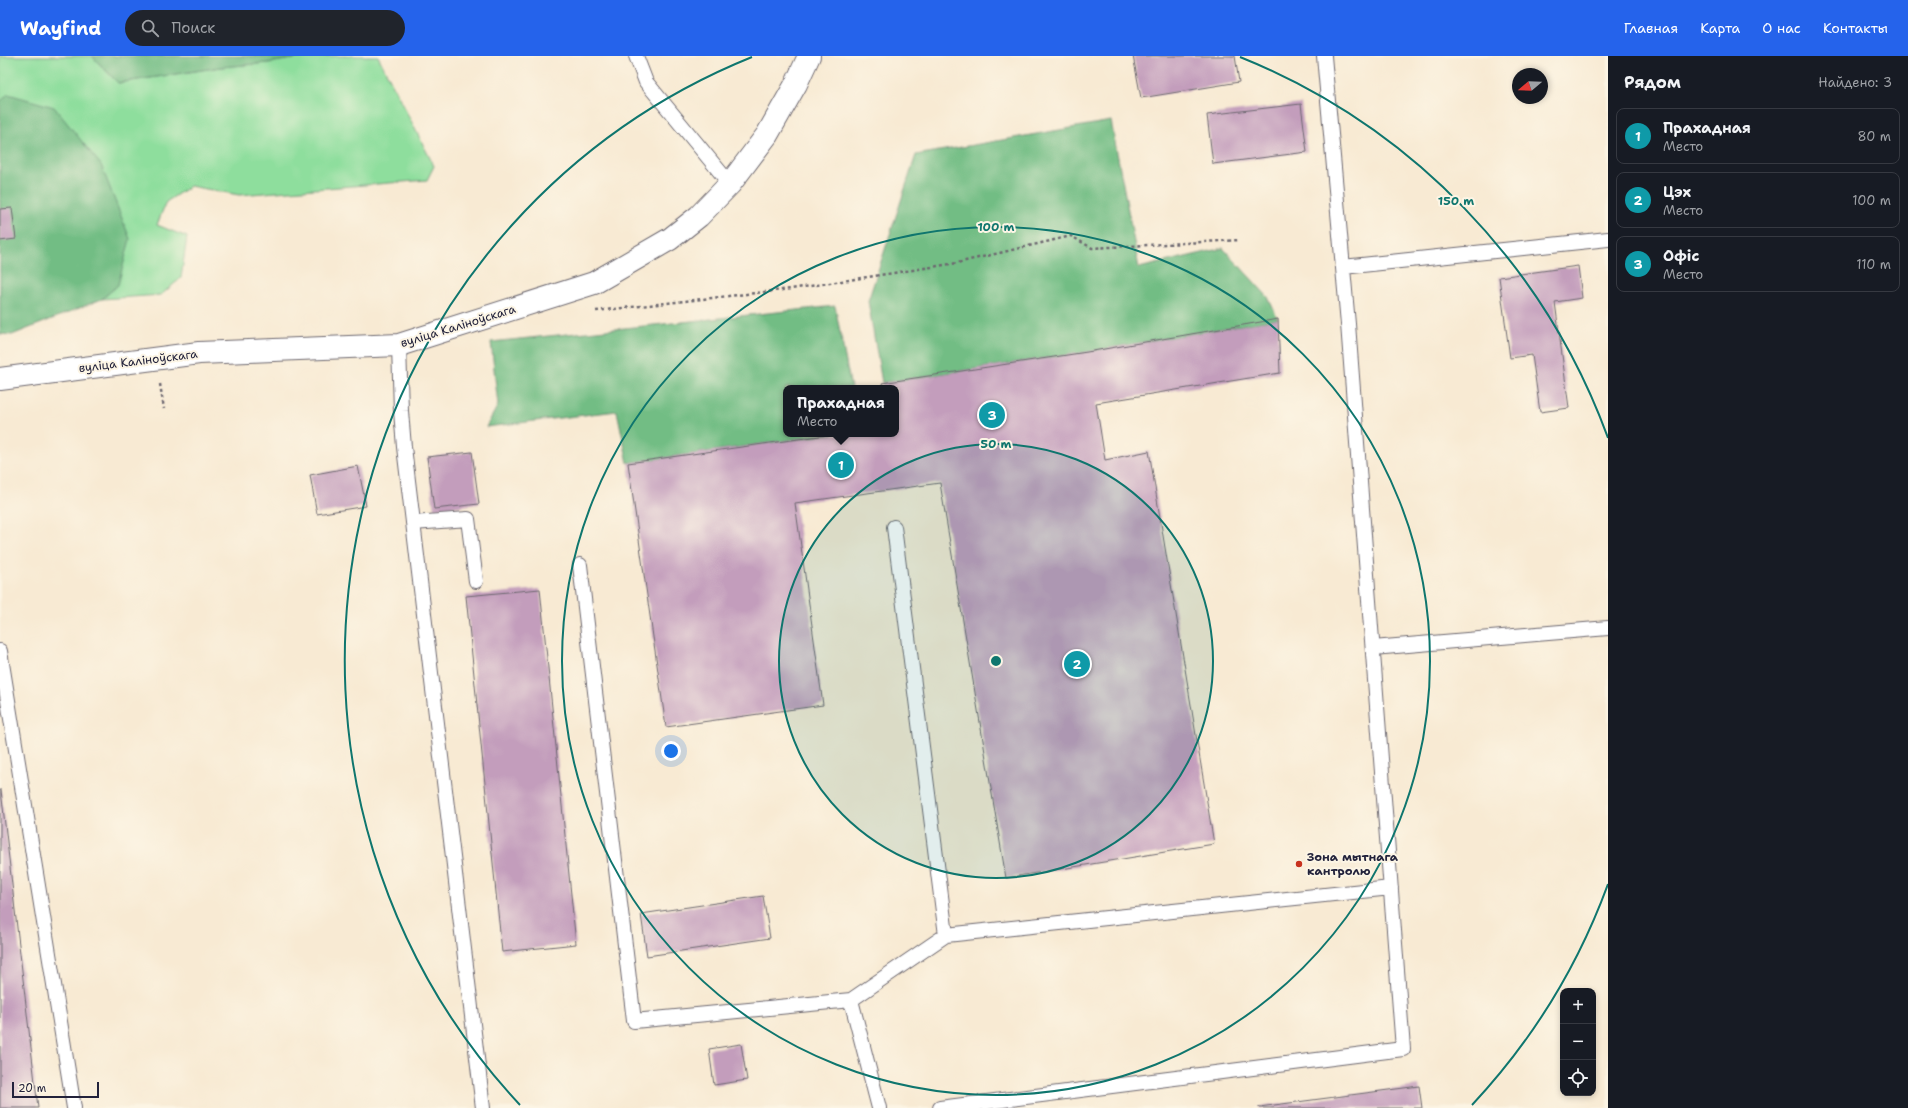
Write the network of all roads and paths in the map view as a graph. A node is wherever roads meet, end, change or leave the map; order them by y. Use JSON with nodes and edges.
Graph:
{"nodes":[{"id":1,"x":636,"y":56,"type":"edge"},
{"id":2,"x":809,"y":56,"type":"edge"},
{"id":3,"x":1324,"y":56,"type":"edge"},
{"id":4,"x":730,"y":184,"type":"junction"},
{"id":5,"x":1608,"y":239,"type":"edge"},
{"id":6,"x":1240,"y":240,"type":"dead end"},
{"id":7,"x":1343,"y":267,"type":"junction"},
{"id":8,"x":589,"y":312,"type":"dead end"},
{"id":9,"x":399,"y":345,"type":"junction"},
{"id":10,"x":4,"y":377,"type":"edge"},
{"id":11,"x":413,"y":523,"type":"junction"},
{"id":12,"x":894,"y":527,"type":"dead end"},
{"id":13,"x":580,"y":565,"type":"dead end"},
{"id":14,"x":476,"y":581,"type":"dead end"},
{"id":15,"x":1608,"y":628,"type":"edge"},
{"id":16,"x":1373,"y":648,"type":"junction"},
{"id":17,"x":0,"y":651,"type":"edge"},
{"id":18,"x":1391,"y":888,"type":"junction"},
{"id":19,"x":946,"y":935,"type":"junction"},
{"id":20,"x":851,"y":1000,"type":"junction"},
{"id":21,"x":74,"y":1108,"type":"edge"},
{"id":22,"x":483,"y":1108,"type":"edge"},
{"id":23,"x":879,"y":1108,"type":"edge"},
{"id":24,"x":940,"y":1108,"type":"edge"}],
"edges":[{"from":1,"to":4,"type":"lane"},
{"from":2,"to":4,"type":"street","name":"вуліца Каліноўскага"},
{"from":3,"to":7,"type":"lane"},
{"from":4,"to":9,"type":"street","name":"вуліца Каліноўскага"},
{"from":5,"to":7,"type":"lane"},
{"from":6,"to":8,"type":"path"},
{"from":7,"to":16,"type":"lane"},
{"from":9,"to":10,"type":"street","name":"вуліца Каліноўскага"},
{"from":9,"to":11,"type":"lane"},
{"from":11,"to":14,"type":"lane"},
{"from":11,"to":22,"type":"lane"},
{"from":12,"to":19,"type":"lane"},
{"from":13,"to":20,"type":"lane"},
{"from":15,"to":16,"type":"lane"},
{"from":16,"to":18,"type":"lane"},
{"from":17,"to":21,"type":"lane"},
{"from":18,"to":19,"type":"lane"},
{"from":18,"to":24,"type":"lane"},
{"from":19,"to":20,"type":"lane"},
{"from":20,"to":23,"type":"lane"}]}
